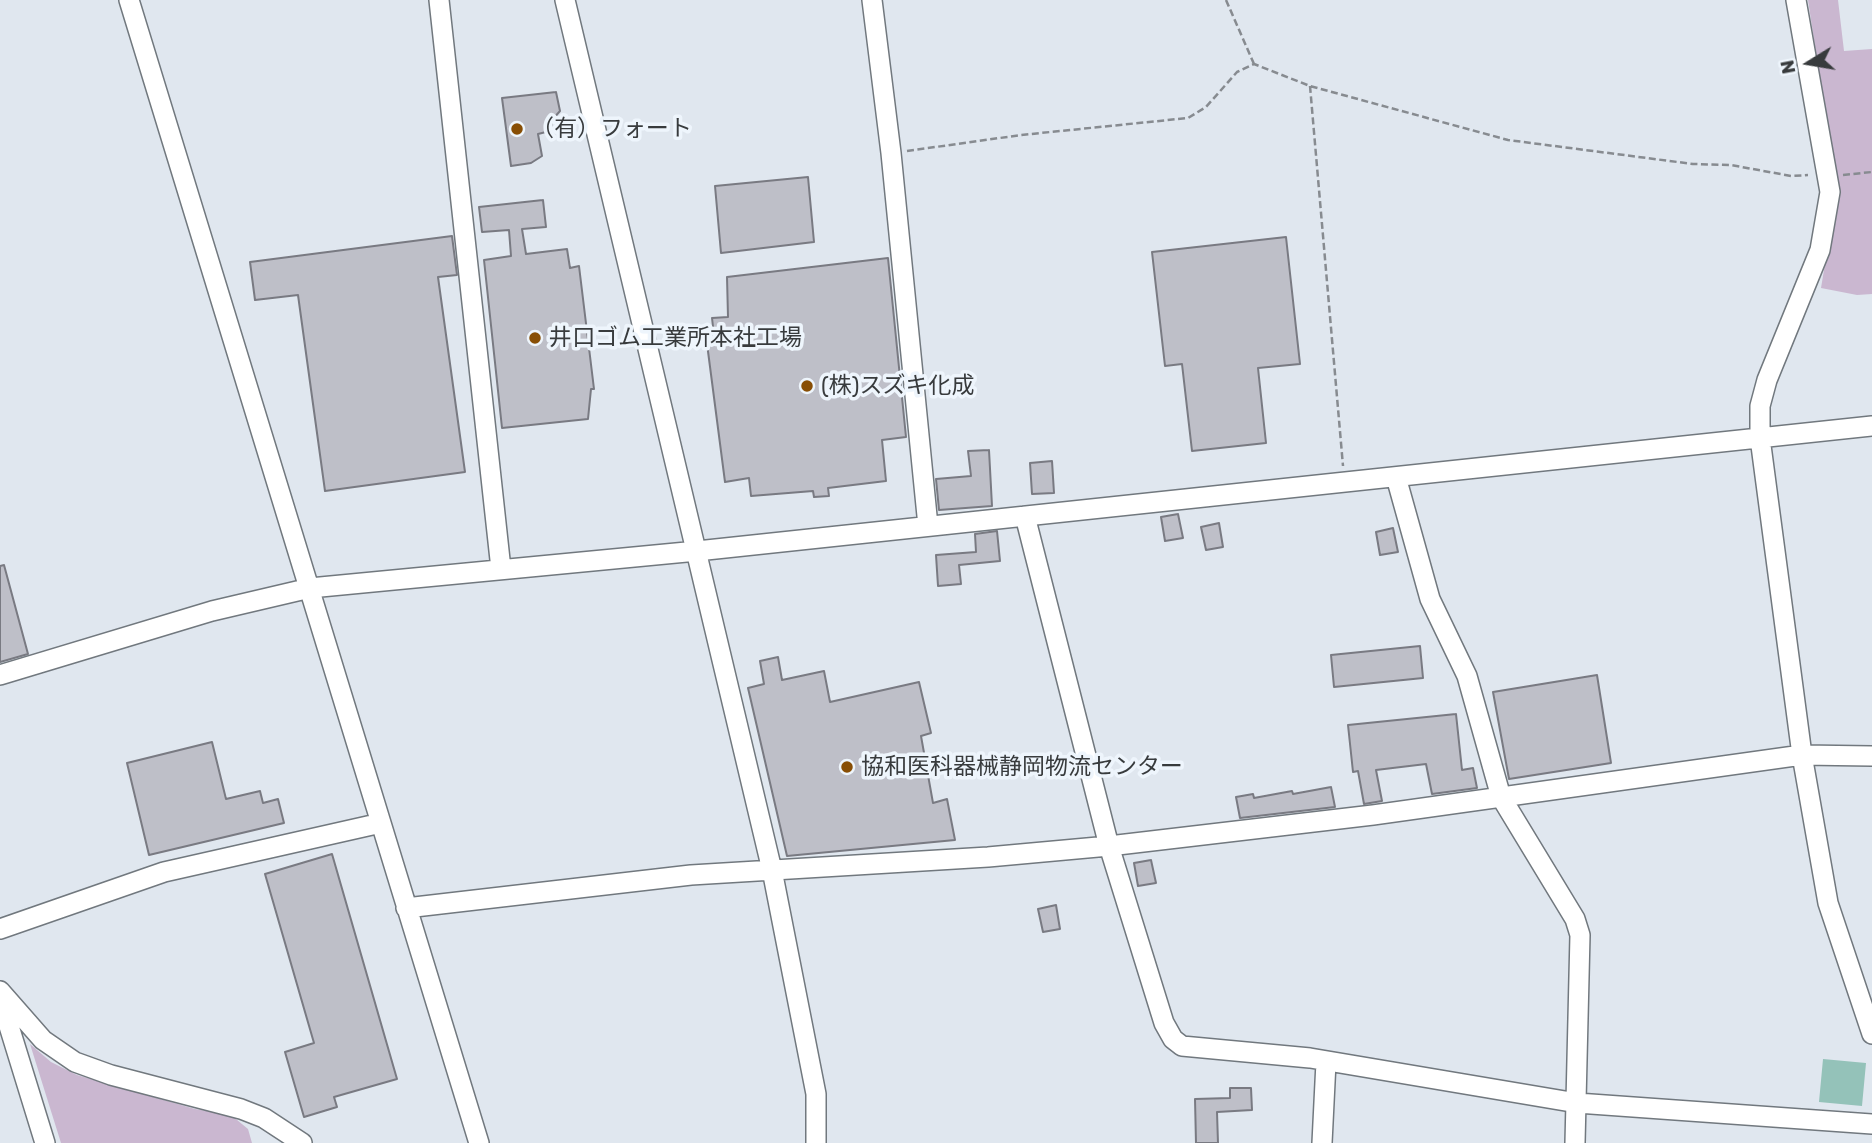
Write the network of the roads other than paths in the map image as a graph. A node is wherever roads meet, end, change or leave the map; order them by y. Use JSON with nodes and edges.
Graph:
{"nodes":[{"id":1,"x":129,"y":0,"type":"edge"},
{"id":2,"x":439,"y":0,"type":"edge"},
{"id":3,"x":565,"y":0,"type":"edge"},
{"id":4,"x":872,"y":0,"type":"edge"},
{"id":5,"x":1796,"y":0,"type":"edge"},
{"id":6,"x":1872,"y":426,"type":"edge"},
{"id":7,"x":1760,"y":438,"type":"junction"},
{"id":8,"x":1396,"y":477,"type":"junction"},
{"id":9,"x":1026,"y":516,"type":"junction"},
{"id":10,"x":928,"y":526,"type":"junction"},
{"id":11,"x":697,"y":551,"type":"junction"},
{"id":12,"x":502,"y":569,"type":"junction"},
{"id":13,"x":310,"y":588,"type":"junction"},
{"id":14,"x":0,"y":675,"type":"edge"},
{"id":15,"x":1802,"y":755,"type":"junction"},
{"id":16,"x":1872,"y":756,"type":"edge"},
{"id":17,"x":1501,"y":797,"type":"junction"},
{"id":18,"x":381,"y":823,"type":"junction"},
{"id":19,"x":1109,"y":846,"type":"junction"},
{"id":20,"x":772,"y":870,"type":"junction"},
{"id":21,"x":406,"y":908,"type":"junction"},
{"id":22,"x":0,"y":929,"type":"edge"},
{"id":23,"x":0,"y":990,"type":"edge"},
{"id":24,"x":0,"y":997,"type":"edge"},
{"id":25,"x":1872,"y":1034,"type":"edge"},
{"id":26,"x":1326,"y":1062,"type":"junction"},
{"id":27,"x":1577,"y":1103,"type":"junction"},
{"id":28,"x":1872,"y":1124,"type":"edge"},
{"id":29,"x":45,"y":1143,"type":"edge"},
{"id":30,"x":302,"y":1143,"type":"edge"},
{"id":31,"x":479,"y":1143,"type":"edge"},
{"id":32,"x":816,"y":1143,"type":"edge"},
{"id":33,"x":1322,"y":1143,"type":"edge"},
{"id":34,"x":1575,"y":1143,"type":"edge"}],
"edges":[{"from":1,"to":13,"type":"street"},
{"from":2,"to":12,"type":"street"},
{"from":3,"to":11,"type":"street"},
{"from":4,"to":10,"type":"street"},
{"from":5,"to":7,"type":"street"},
{"from":6,"to":7,"type":"street"},
{"from":7,"to":8,"type":"street"},
{"from":7,"to":15,"type":"street"},
{"from":8,"to":9,"type":"street"},
{"from":8,"to":17,"type":"street"},
{"from":9,"to":10,"type":"street"},
{"from":9,"to":19,"type":"street"},
{"from":10,"to":11,"type":"street"},
{"from":11,"to":12,"type":"street"},
{"from":11,"to":20,"type":"street"},
{"from":12,"to":13,"type":"street"},
{"from":13,"to":14,"type":"street"},
{"from":13,"to":18,"type":"street"},
{"from":15,"to":16,"type":"street"},
{"from":15,"to":17,"type":"street"},
{"from":15,"to":25,"type":"street"},
{"from":17,"to":19,"type":"street"},
{"from":17,"to":27,"type":"street"},
{"from":18,"to":21,"type":"street"},
{"from":18,"to":22,"type":"street"},
{"from":19,"to":20,"type":"street"},
{"from":19,"to":26,"type":"street"},
{"from":20,"to":21,"type":"street"},
{"from":20,"to":32,"type":"street"},
{"from":21,"to":31,"type":"street"},
{"from":23,"to":30,"type":"street"},
{"from":24,"to":29,"type":"street"},
{"from":26,"to":27,"type":"street"},
{"from":26,"to":33,"type":"street"},
{"from":27,"to":28,"type":"street"},
{"from":27,"to":34,"type":"street"}]}
